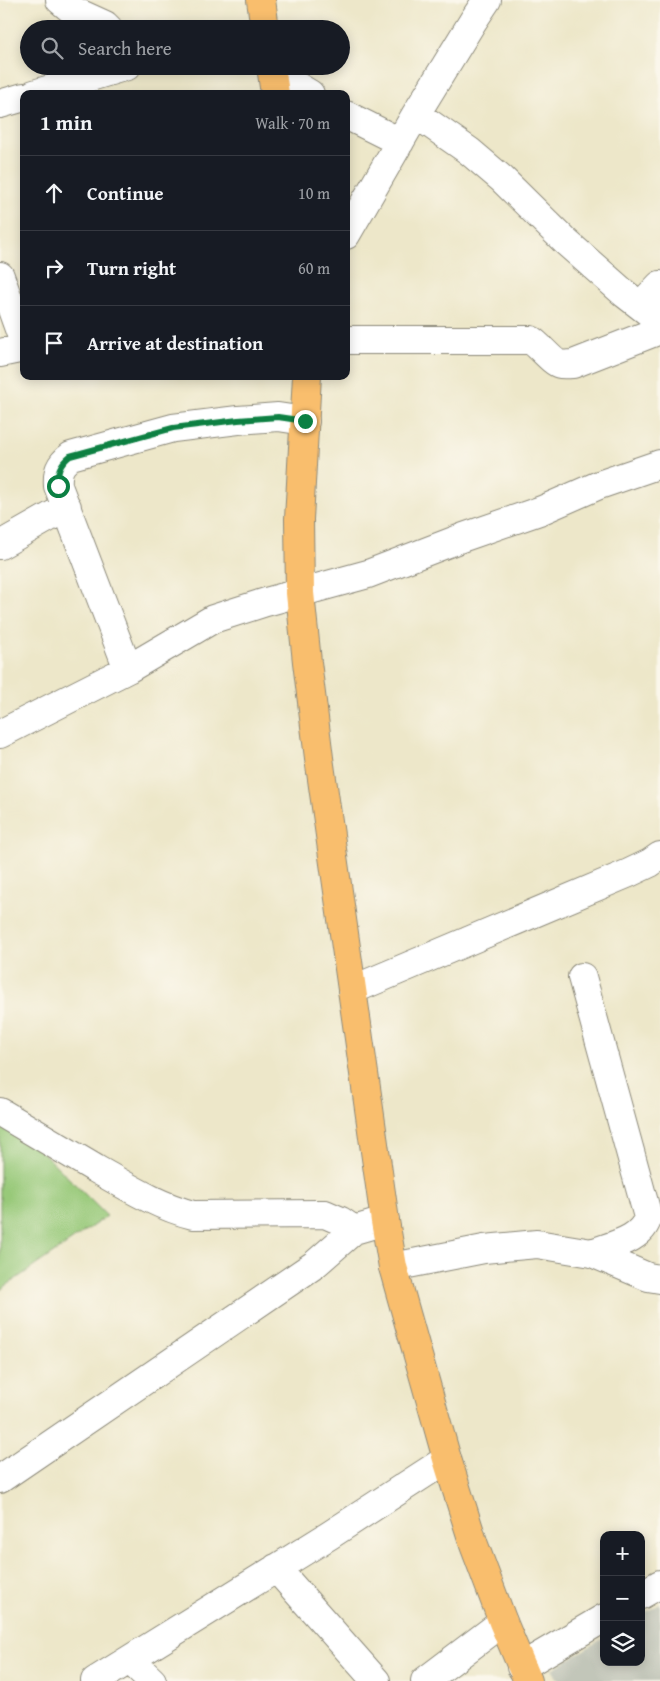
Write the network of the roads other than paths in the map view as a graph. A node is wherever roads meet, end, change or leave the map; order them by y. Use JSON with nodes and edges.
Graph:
{"nodes":[{"id":1,"x":60,"y":0,"type":"edge"},
{"id":2,"x":261,"y":0,"type":"edge"},
{"id":3,"x":487,"y":0,"type":"edge"},
{"id":4,"x":94,"y":20,"type":"edge"},
{"id":5,"x":264,"y":20,"type":"edge"},
{"id":6,"x":97,"y":75,"type":"edge"},
{"id":7,"x":273,"y":77,"type":"edge"},
{"id":8,"x":47,"y":90,"type":"edge"},
{"id":9,"x":301,"y":90,"type":"edge"},
{"id":10,"x":20,"y":98,"type":"edge"},
{"id":11,"x":0,"y":104,"type":"edge"},
{"id":12,"x":416,"y":114,"type":"junction"},
{"id":13,"x":350,"y":117,"type":"edge"},
{"id":14,"x":400,"y":142,"type":"junction"},
{"id":15,"x":350,"y":228,"type":"edge"},
{"id":16,"x":0,"y":276,"type":"edge"},
{"id":17,"x":660,"y":285,"type":"edge"},
{"id":18,"x":650,"y":313,"type":"edge"},
{"id":19,"x":660,"y":330,"type":"edge"},
{"id":20,"x":20,"y":332,"type":"edge"},
{"id":21,"x":350,"y":340,"type":"edge"},
{"id":22,"x":20,"y":349,"type":"edge"},
{"id":23,"x":0,"y":353,"type":"edge"},
{"id":24,"x":308,"y":380,"type":"edge"},
{"id":25,"x":305,"y":421,"type":"junction"},
{"id":26,"x":660,"y":464,"type":"edge"},
{"id":27,"x":66,"y":507,"type":"junction"},
{"id":28,"x":0,"y":545,"type":"edge"},
{"id":29,"x":300,"y":593,"type":"junction"},
{"id":30,"x":128,"y":669,"type":"junction"},
{"id":31,"x":0,"y":734,"type":"edge"},
{"id":32,"x":660,"y":856,"type":"edge"},
{"id":33,"x":582,"y":977,"type":"dead end"},
{"id":34,"x":352,"y":990,"type":"junction"},
{"id":35,"x":0,"y":1112,"type":"edge"},
{"id":36,"x":385,"y":1221,"type":"junction"},
{"id":37,"x":354,"y":1230,"type":"junction"},
{"id":38,"x":592,"y":1253,"type":"junction"},
{"id":39,"x":394,"y":1267,"type":"junction"},
{"id":40,"x":660,"y":1280,"type":"edge"},
{"id":41,"x":447,"y":1459,"type":"junction"},
{"id":42,"x":0,"y":1479,"type":"edge"},
{"id":43,"x":276,"y":1568,"type":"junction"},
{"id":44,"x":660,"y":1584,"type":"edge"},
{"id":45,"x":645,"y":1593,"type":"edge"},
{"id":46,"x":600,"y":1621,"type":"edge"},
{"id":47,"x":503,"y":1622,"type":"junction"},
{"id":48,"x":130,"y":1660,"type":"junction"},
{"id":49,"x":525,"y":1674,"type":"edge"},
{"id":50,"x":95,"y":1681,"type":"edge"},
{"id":51,"x":152,"y":1681,"type":"edge"},
{"id":52,"x":376,"y":1681,"type":"edge"},
{"id":53,"x":425,"y":1681,"type":"edge"}],
"edges":[{"from":1,"to":4,"type":"street"},
{"from":2,"to":5,"type":"highway"},
{"from":3,"to":12,"type":"street"},
{"from":6,"to":8,"type":"street"},
{"from":7,"to":9,"type":"street"},
{"from":10,"to":11,"type":"street"},
{"from":12,"to":14,"type":"street"},
{"from":12,"to":18,"type":"street"},
{"from":13,"to":14,"type":"street"},
{"from":14,"to":15,"type":"street"},
{"from":16,"to":20,"type":"street"},
{"from":17,"to":18,"type":"street"},
{"from":19,"to":21,"type":"street"},
{"from":22,"to":23,"type":"street"},
{"from":24,"to":25,"type":"highway"},
{"from":25,"to":27,"type":"street"},
{"from":25,"to":29,"type":"highway"},
{"from":26,"to":29,"type":"street"},
{"from":27,"to":28,"type":"street"},
{"from":27,"to":30,"type":"street"},
{"from":29,"to":30,"type":"street"},
{"from":29,"to":34,"type":"highway"},
{"from":30,"to":31,"type":"street"},
{"from":32,"to":34,"type":"street"},
{"from":33,"to":38,"type":"street"},
{"from":34,"to":36,"type":"highway"},
{"from":35,"to":37,"type":"street"},
{"from":36,"to":37,"type":"street"},
{"from":36,"to":39,"type":"highway"},
{"from":37,"to":42,"type":"street"},
{"from":38,"to":39,"type":"street"},
{"from":38,"to":40,"type":"street"},
{"from":39,"to":41,"type":"highway"},
{"from":41,"to":43,"type":"street"},
{"from":41,"to":47,"type":"highway"},
{"from":43,"to":48,"type":"street"},
{"from":43,"to":52,"type":"street"},
{"from":44,"to":45,"type":"street"},
{"from":46,"to":49,"type":"street"},
{"from":47,"to":49,"type":"highway"},
{"from":47,"to":53,"type":"street"},
{"from":48,"to":50,"type":"street"},
{"from":48,"to":51,"type":"street"}]}
